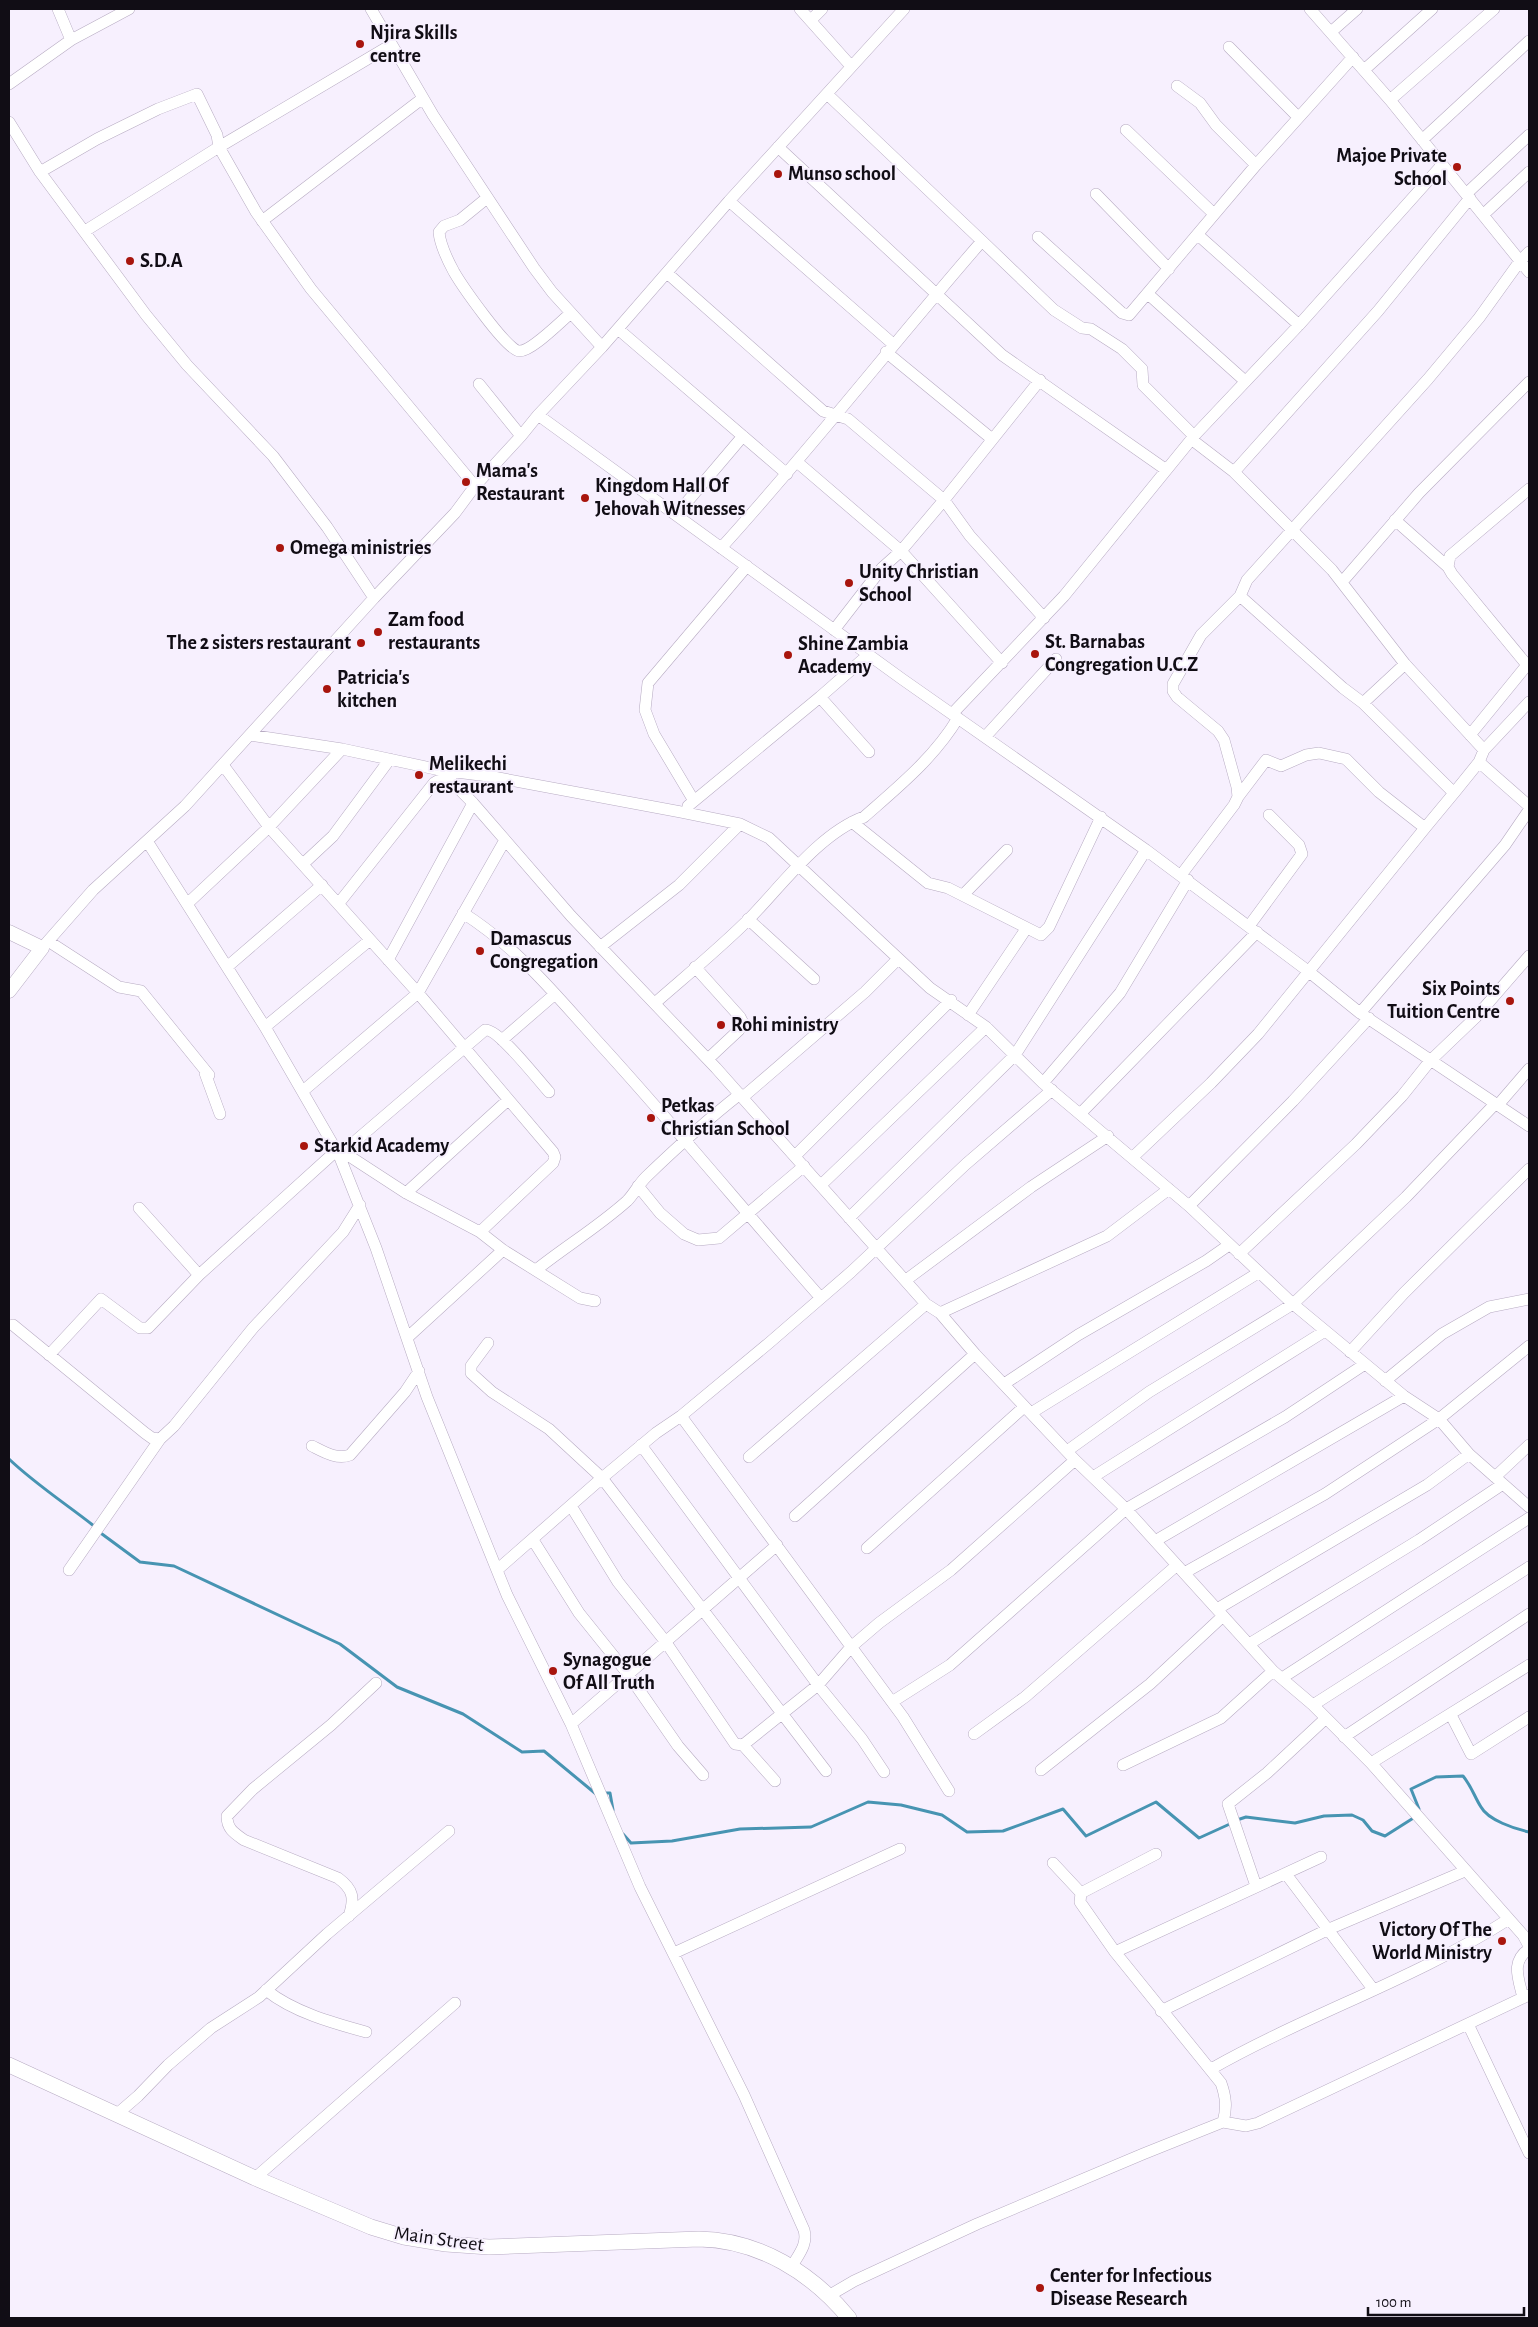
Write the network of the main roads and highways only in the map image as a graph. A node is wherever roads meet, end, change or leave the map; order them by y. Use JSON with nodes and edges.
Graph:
{"nodes":[{"id":1,"x":9,"y":2065,"type":"edge"},
{"id":2,"x":849,"y":2318,"type":"edge"}],
"edges":[{"from":1,"to":2,"type":"main road","name":"Main Street"}]}
